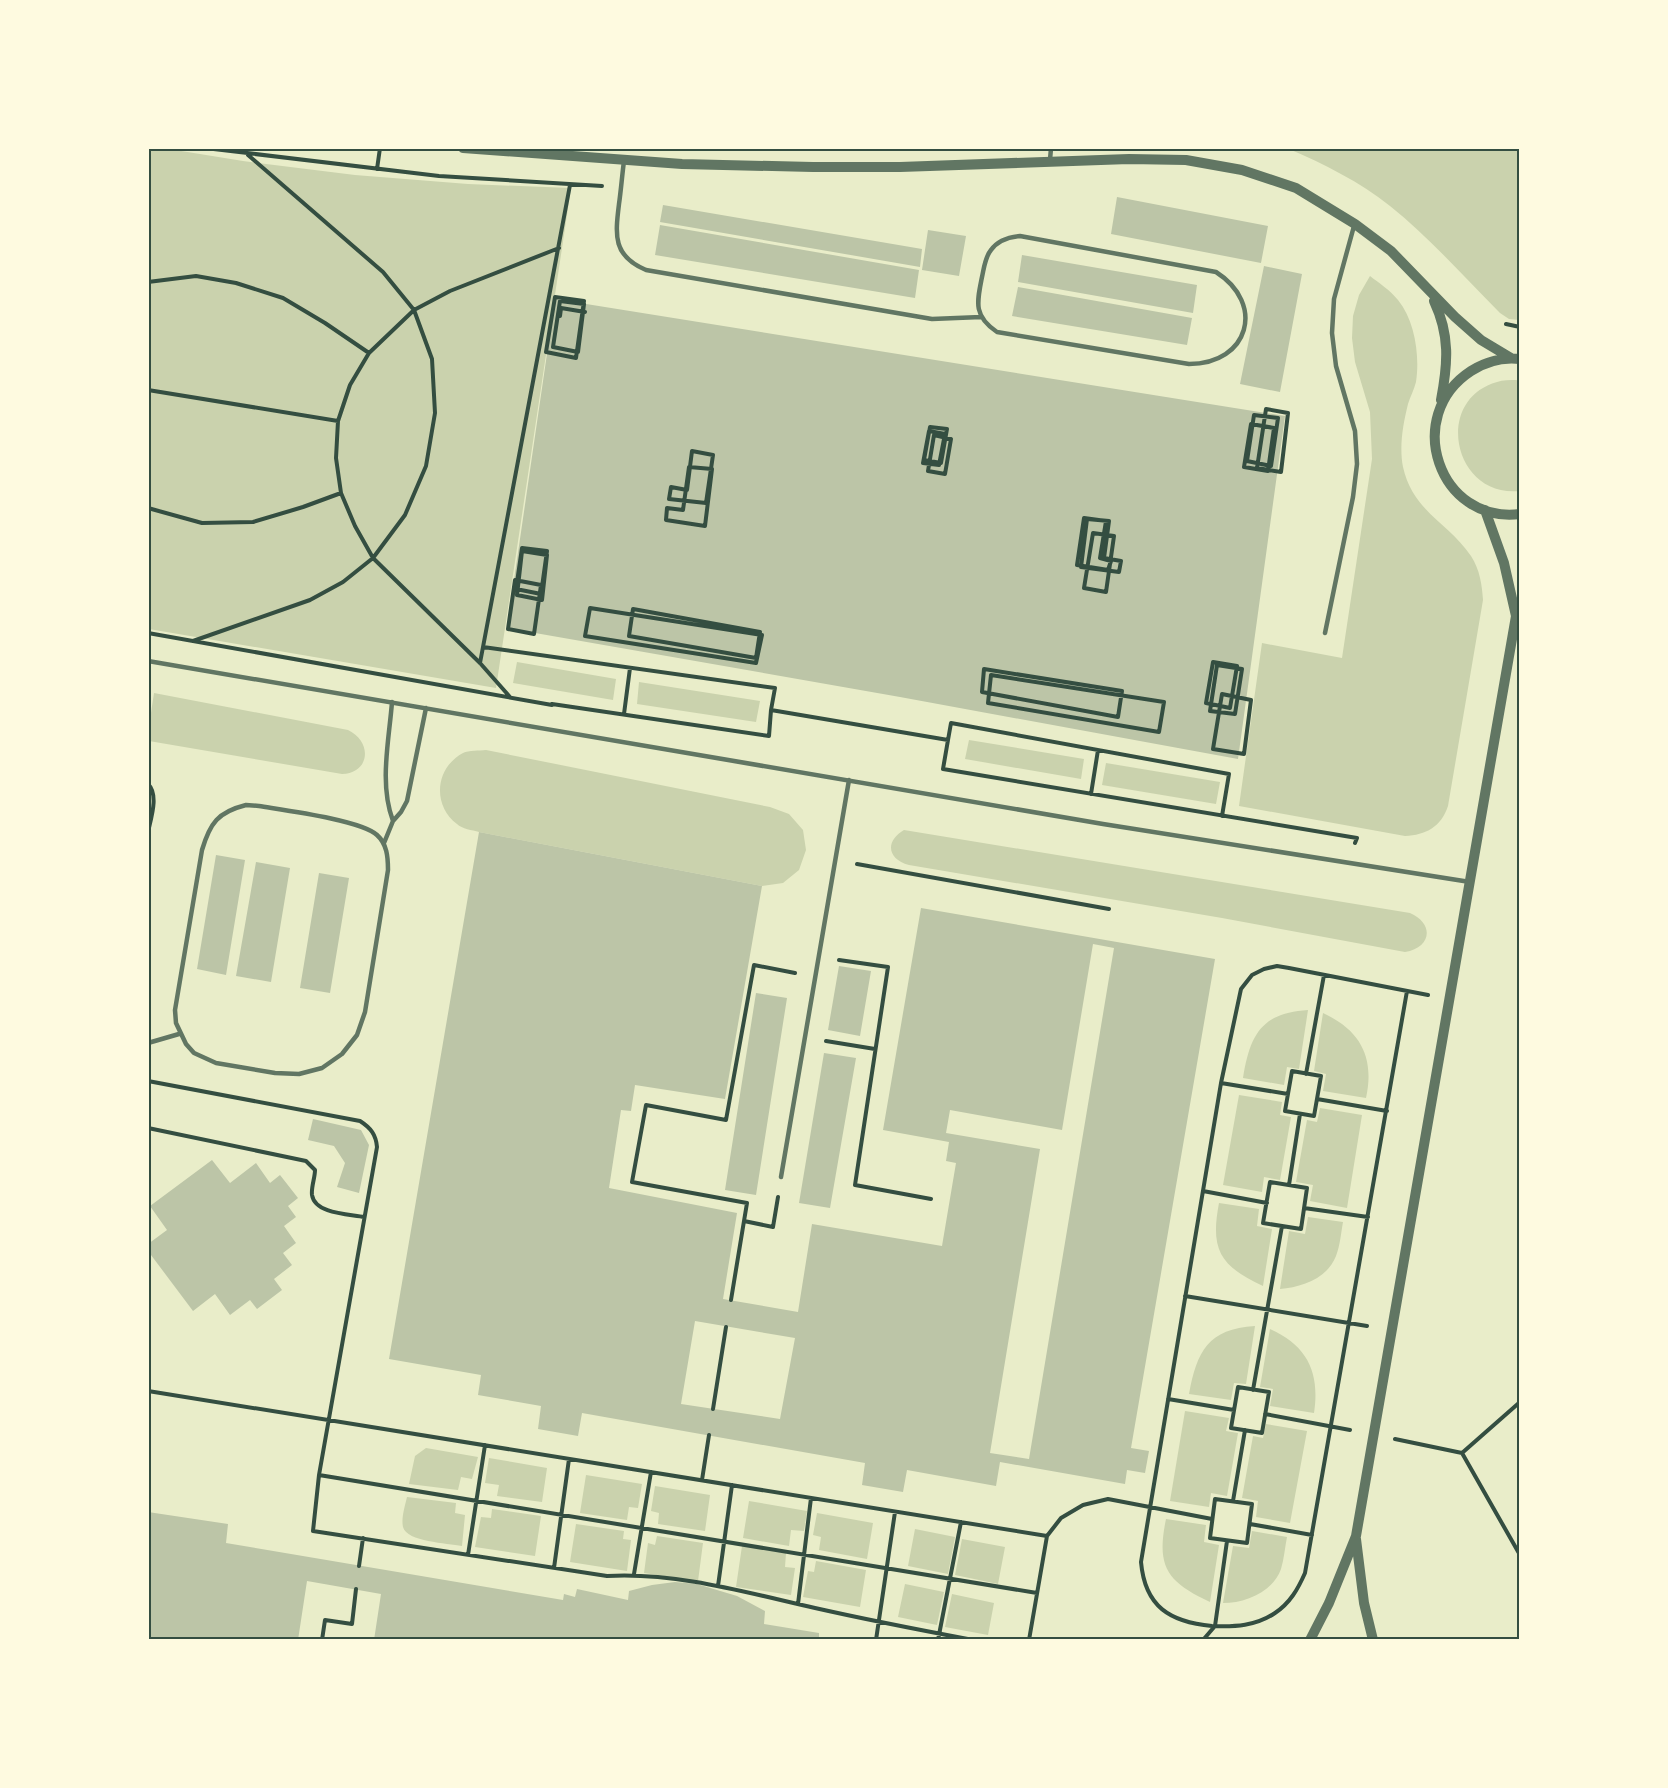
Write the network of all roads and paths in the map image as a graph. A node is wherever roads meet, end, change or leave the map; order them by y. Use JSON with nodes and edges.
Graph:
{"nodes":[{"id":1,"x":380,"y":148,"type":"edge"},
{"id":2,"x":463,"y":148,"type":"edge"},
{"id":3,"x":1051,"y":148,"type":"edge"},
{"id":4,"x":248,"y":155,"type":"dead end"},
{"id":5,"x":573,"y":157,"type":"junction"},
{"id":6,"x":1050,"y":160,"type":"junction"},
{"id":7,"x":624,"y":161,"type":"junction"},
{"id":8,"x":376,"y":169,"type":"dead end"},
{"id":9,"x":1355,"y":224,"type":"junction"},
{"id":10,"x":559,"y":248,"type":"junction"},
{"id":11,"x":148,"y":282,"type":"edge"},
{"id":12,"x":1430,"y":292,"type":"junction"},
{"id":13,"x":584,"y":303,"type":"junction"},
{"id":14,"x":414,"y":310,"type":"junction"},
{"id":15,"x":585,"y":312,"type":"dead end"},
{"id":16,"x":981,"y":317,"type":"junction"},
{"id":17,"x":369,"y":353,"type":"junction"},
{"id":18,"x":578,"y":356,"type":"dead end"},
{"id":19,"x":1515,"y":359,"type":"edge"},
{"id":20,"x":148,"y":390,"type":"edge"},
{"id":21,"x":1440,"y":404,"type":"junction"},
{"id":22,"x":1266,"y":410,"type":"joint"},
{"id":23,"x":1254,"y":415,"type":"joint"},
{"id":24,"x":338,"y":421,"type":"junction"},
{"id":25,"x":1251,"y":424,"type":"joint"},
{"id":26,"x":946,"y":431,"type":"joint"},
{"id":27,"x":933,"y":435,"type":"joint"},
{"id":28,"x":712,"y":469,"type":"joint"},
{"id":29,"x":671,"y":487,"type":"joint"},
{"id":30,"x":686,"y":490,"type":"joint"},
{"id":31,"x":341,"y":494,"type":"junction"},
{"id":32,"x":148,"y":508,"type":"edge"},
{"id":33,"x":1485,"y":510,"type":"junction"},
{"id":34,"x":1520,"y":514,"type":"edge"},
{"id":35,"x":1108,"y":521,"type":"junction"},
{"id":36,"x":1114,"y":536,"type":"joint"},
{"id":37,"x":522,"y":549,"type":"joint"},
{"id":38,"x":373,"y":558,"type":"junction"},
{"id":39,"x":515,"y":580,"type":"joint"},
{"id":40,"x":1518,"y":614,"type":"edge"},
{"id":41,"x":148,"y":633,"type":"edge"},
{"id":42,"x":761,"y":633,"type":"junction"},
{"id":43,"x":1325,"y":633,"type":"dead end"},
{"id":44,"x":193,"y":641,"type":"junction"},
{"id":45,"x":483,"y":647,"type":"junction"},
{"id":46,"x":148,"y":661,"type":"edge"},
{"id":47,"x":480,"y":663,"type":"junction"},
{"id":48,"x":1239,"y":667,"type":"junction"},
{"id":49,"x":630,"y":668,"type":"junction"},
{"id":50,"x":984,"y":669,"type":"joint"},
{"id":51,"x":510,"y":697,"type":"junction"},
{"id":52,"x":1251,"y":700,"type":"joint"},
{"id":53,"x":392,"y":702,"type":"junction"},
{"id":54,"x":1164,"y":702,"type":"joint"},
{"id":55,"x":552,"y":704,"type":"junction"},
{"id":56,"x":426,"y":708,"type":"junction"},
{"id":57,"x":771,"y":710,"type":"junction"},
{"id":58,"x":624,"y":715,"type":"junction"},
{"id":59,"x":548,"y":729,"type":"junction"},
{"id":60,"x":948,"y":740,"type":"junction"},
{"id":61,"x":1098,"y":750,"type":"junction"},
{"id":62,"x":849,"y":780,"type":"junction"},
{"id":63,"x":148,"y":783,"type":"edge"},
{"id":64,"x":1090,"y":794,"type":"junction"},
{"id":65,"x":1222,"y":816,"type":"junction"},
{"id":66,"x":393,"y":821,"type":"junction"},
{"id":67,"x":148,"y":832,"type":"edge"},
{"id":68,"x":384,"y":843,"type":"junction"},
{"id":69,"x":836,"y":860,"type":"junction"},
{"id":70,"x":1351,"y":863,"type":"junction"},
{"id":71,"x":1470,"y":882,"type":"junction"},
{"id":72,"x":1109,"y":909,"type":"dead end"},
{"id":73,"x":1324,"y":975,"type":"junction"},
{"id":74,"x":1407,"y":991,"type":"junction"},
{"id":75,"x":1449,"y":999,"type":"junction"},
{"id":76,"x":179,"y":1034,"type":"junction"},
{"id":77,"x":804,"y":1038,"type":"junction"},
{"id":78,"x":148,"y":1044,"type":"edge"},
{"id":79,"x":875,"y":1049,"type":"dead end"},
{"id":80,"x":1306,"y":1074,"type":"junction"},
{"id":81,"x":148,"y":1081,"type":"edge"},
{"id":82,"x":1221,"y":1083,"type":"junction"},
{"id":83,"x":1288,"y":1094,"type":"junction"},
{"id":84,"x":1317,"y":1099,"type":"junction"},
{"id":85,"x":1387,"y":1111,"type":"junction"},
{"id":86,"x":1300,"y":1114,"type":"junction"},
{"id":87,"x":148,"y":1128,"type":"edge"},
{"id":88,"x":781,"y":1177,"type":"joint"},
{"id":89,"x":1289,"y":1185,"type":"junction"},
{"id":90,"x":1203,"y":1191,"type":"junction"},
{"id":91,"x":1267,"y":1203,"type":"junction"},
{"id":92,"x":1304,"y":1208,"type":"junction"},
{"id":93,"x":364,"y":1217,"type":"junction"},
{"id":94,"x":1368,"y":1217,"type":"junction"},
{"id":95,"x":1282,"y":1226,"type":"junction"},
{"id":96,"x":1185,"y":1296,"type":"junction"},
{"id":97,"x":731,"y":1300,"type":"dead end"},
{"id":98,"x":1268,"y":1310,"type":"junction"},
{"id":99,"x":1349,"y":1323,"type":"junction"},
{"id":100,"x":726,"y":1327,"type":"dead end"},
{"id":101,"x":1392,"y":1330,"type":"junction"},
{"id":102,"x":1253,"y":1390,"type":"junction"},
{"id":103,"x":148,"y":1391,"type":"edge"},
{"id":104,"x":1168,"y":1399,"type":"junction"},
{"id":105,"x":713,"y":1409,"type":"dead end"},
{"id":106,"x":1234,"y":1410,"type":"junction"},
{"id":107,"x":327,"y":1420,"type":"junction"},
{"id":108,"x":1245,"y":1430,"type":"junction"},
{"id":109,"x":709,"y":1435,"type":"dead end"},
{"id":110,"x":484,"y":1445,"type":"junction"},
{"id":111,"x":1462,"y":1453,"type":"dead end"},
{"id":112,"x":569,"y":1458,"type":"junction"},
{"id":113,"x":651,"y":1472,"type":"junction"},
{"id":114,"x":319,"y":1474,"type":"junction"},
{"id":115,"x":702,"y":1480,"type":"junction"},
{"id":116,"x":732,"y":1485,"type":"junction"},
{"id":117,"x":812,"y":1498,"type":"junction"},
{"id":118,"x":476,"y":1501,"type":"junction"},
{"id":119,"x":1233,"y":1501,"type":"junction"},
{"id":120,"x":1150,"y":1507,"type":"junction"},
{"id":121,"x":895,"y":1512,"type":"junction"},
{"id":122,"x":562,"y":1515,"type":"junction"},
{"id":123,"x":1212,"y":1519,"type":"junction"},
{"id":124,"x":961,"y":1522,"type":"junction"},
{"id":125,"x":1250,"y":1524,"type":"junction"},
{"id":126,"x":641,"y":1528,"type":"junction"},
{"id":127,"x":1312,"y":1535,"type":"junction"},
{"id":128,"x":1047,"y":1536,"type":"junction"},
{"id":129,"x":1356,"y":1536,"type":"junction"},
{"id":130,"x":363,"y":1538,"type":"junction"},
{"id":131,"x":1227,"y":1541,"type":"junction"},
{"id":132,"x":725,"y":1542,"type":"junction"},
{"id":133,"x":468,"y":1555,"type":"junction"},
{"id":134,"x":805,"y":1555,"type":"junction"},
{"id":135,"x":1520,"y":1555,"type":"edge"},
{"id":136,"x":359,"y":1566,"type":"dead end"},
{"id":137,"x":554,"y":1568,"type":"junction"},
{"id":138,"x":886,"y":1569,"type":"junction"},
{"id":139,"x":634,"y":1574,"type":"junction"},
{"id":140,"x":950,"y":1580,"type":"junction"},
{"id":141,"x":718,"y":1587,"type":"junction"},
{"id":142,"x":356,"y":1589,"type":"dead end"},
{"id":143,"x":1037,"y":1593,"type":"junction"},
{"id":144,"x":798,"y":1604,"type":"junction"},
{"id":145,"x":878,"y":1623,"type":"junction"},
{"id":146,"x":1215,"y":1626,"type":"junction"},
{"id":147,"x":939,"y":1634,"type":"junction"},
{"id":148,"x":1520,"y":1634,"type":"edge"},
{"id":149,"x":322,"y":1640,"type":"edge"},
{"id":150,"x":876,"y":1640,"type":"edge"},
{"id":151,"x":938,"y":1640,"type":"edge"},
{"id":152,"x":973,"y":1640,"type":"edge"},
{"id":153,"x":1029,"y":1640,"type":"edge"},
{"id":154,"x":1203,"y":1640,"type":"edge"},
{"id":155,"x":1310,"y":1640,"type":"edge"},
{"id":156,"x":1373,"y":1640,"type":"edge"},
{"id":157,"x":1519,"y":1640,"type":"edge"}],
"edges":[{"from":1,"to":8,"type":"path"},
{"from":2,"to":5,"type":"street"},
{"from":3,"to":6,"type":"lane"},
{"from":4,"to":14,"type":"path"},
{"from":5,"to":7,"type":"street"},
{"from":5,"to":10,"type":"path"},
{"from":6,"to":7,"type":"street"},
{"from":6,"to":9,"type":"street"},
{"from":7,"to":16,"type":"lane"},
{"from":9,"to":12,"type":"street"},
{"from":9,"to":43,"type":"lane"},
{"from":10,"to":14,"type":"path"},
{"from":10,"to":45,"type":"path"},
{"from":11,"to":17,"type":"path"},
{"from":12,"to":19,"type":"street"},
{"from":12,"to":21,"type":"street"},
{"from":13,"to":13,"type":"path"},
{"from":13,"to":13,"type":"path"},
{"from":14,"to":17,"type":"path"},
{"from":14,"to":38,"type":"path"},
{"from":15,"to":18,"type":"path"},
{"from":16,"to":16,"type":"lane"},
{"from":17,"to":24,"type":"path"},
{"from":19,"to":21,"type":"street"},
{"from":20,"to":24,"type":"path"},
{"from":21,"to":33,"type":"street"},
{"from":22,"to":22,"type":"path"},
{"from":23,"to":23,"type":"path"},
{"from":24,"to":31,"type":"path"},
{"from":25,"to":25,"type":"path"},
{"from":26,"to":26,"type":"path"},
{"from":27,"to":27,"type":"path"},
{"from":28,"to":28,"type":"path"},
{"from":29,"to":29,"type":"path"},
{"from":30,"to":30,"type":"path"},
{"from":31,"to":32,"type":"path"},
{"from":31,"to":38,"type":"path"},
{"from":33,"to":34,"type":"street"},
{"from":33,"to":40,"type":"street"},
{"from":35,"to":35,"type":"path"},
{"from":35,"to":35,"type":"path"},
{"from":36,"to":36,"type":"path"},
{"from":37,"to":37,"type":"path"},
{"from":38,"to":44,"type":"path"},
{"from":38,"to":47,"type":"path"},
{"from":39,"to":39,"type":"path"},
{"from":40,"to":71,"type":"street"},
{"from":41,"to":44,"type":"path"},
{"from":42,"to":42,"type":"path"},
{"from":42,"to":42,"type":"path"},
{"from":44,"to":51,"type":"path"},
{"from":45,"to":47,"type":"path"},
{"from":45,"to":49,"type":"path"},
{"from":46,"to":53,"type":"lane"},
{"from":47,"to":51,"type":"path"},
{"from":48,"to":48,"type":"path"},
{"from":48,"to":48,"type":"path"},
{"from":49,"to":57,"type":"path"},
{"from":49,"to":58,"type":"path"},
{"from":50,"to":50,"type":"path"},
{"from":51,"to":55,"type":"path"},
{"from":52,"to":52,"type":"path"},
{"from":53,"to":56,"type":"lane"},
{"from":53,"to":66,"type":"lane"},
{"from":54,"to":54,"type":"path"},
{"from":55,"to":58,"type":"path"},
{"from":55,"to":59,"type":"path"},
{"from":56,"to":59,"type":"lane"},
{"from":56,"to":66,"type":"lane"},
{"from":57,"to":58,"type":"path"},
{"from":57,"to":60,"type":"path"},
{"from":59,"to":62,"type":"lane"},
{"from":60,"to":61,"type":"path"},
{"from":60,"to":64,"type":"path"},
{"from":61,"to":64,"type":"path"},
{"from":61,"to":65,"type":"path"},
{"from":62,"to":69,"type":"lane"},
{"from":62,"to":70,"type":"lane"},
{"from":63,"to":67,"type":"path"},
{"from":64,"to":65,"type":"path"},
{"from":65,"to":70,"type":"path"},
{"from":66,"to":68,"type":"lane"},
{"from":68,"to":76,"type":"lane"},
{"from":68,"to":76,"type":"lane"},
{"from":69,"to":72,"type":"path"},
{"from":69,"to":77,"type":"lane"},
{"from":70,"to":71,"type":"lane"},
{"from":71,"to":75,"type":"street"},
{"from":73,"to":74,"type":"path"},
{"from":73,"to":80,"type":"path"},
{"from":73,"to":82,"type":"path"},
{"from":74,"to":75,"type":"path"},
{"from":74,"to":85,"type":"path"},
{"from":75,"to":101,"type":"street"},
{"from":76,"to":78,"type":"lane"},
{"from":77,"to":79,"type":"path"},
{"from":77,"to":88,"type":"lane"},
{"from":80,"to":83,"type":"path"},
{"from":80,"to":84,"type":"path"},
{"from":81,"to":93,"type":"path"},
{"from":82,"to":83,"type":"path"},
{"from":82,"to":90,"type":"path"},
{"from":83,"to":86,"type":"path"},
{"from":84,"to":85,"type":"path"},
{"from":84,"to":86,"type":"path"},
{"from":85,"to":94,"type":"path"},
{"from":86,"to":89,"type":"path"},
{"from":87,"to":93,"type":"path"},
{"from":88,"to":97,"type":"path"},
{"from":89,"to":91,"type":"path"},
{"from":89,"to":92,"type":"path"},
{"from":90,"to":91,"type":"path"},
{"from":90,"to":96,"type":"path"},
{"from":91,"to":95,"type":"path"},
{"from":92,"to":94,"type":"path"},
{"from":92,"to":95,"type":"path"},
{"from":93,"to":107,"type":"path"},
{"from":94,"to":99,"type":"path"},
{"from":95,"to":98,"type":"path"},
{"from":96,"to":98,"type":"path"},
{"from":96,"to":104,"type":"path"},
{"from":98,"to":99,"type":"path"},
{"from":98,"to":102,"type":"path"},
{"from":99,"to":101,"type":"path"},
{"from":99,"to":127,"type":"path"},
{"from":100,"to":105,"type":"path"},
{"from":101,"to":129,"type":"street"},
{"from":102,"to":106,"type":"path"},
{"from":102,"to":108,"type":"path"},
{"from":103,"to":107,"type":"path"},
{"from":104,"to":106,"type":"path"},
{"from":104,"to":120,"type":"path"},
{"from":106,"to":108,"type":"path"},
{"from":107,"to":110,"type":"path"},
{"from":107,"to":114,"type":"path"},
{"from":108,"to":119,"type":"path"},
{"from":109,"to":115,"type":"path"},
{"from":110,"to":112,"type":"path"},
{"from":110,"to":118,"type":"path"},
{"from":111,"to":135,"type":"path"},
{"from":112,"to":113,"type":"path"},
{"from":112,"to":122,"type":"path"},
{"from":113,"to":115,"type":"path"},
{"from":113,"to":126,"type":"path"},
{"from":114,"to":118,"type":"path"},
{"from":114,"to":130,"type":"path"},
{"from":115,"to":116,"type":"path"},
{"from":116,"to":117,"type":"path"},
{"from":116,"to":132,"type":"path"},
{"from":117,"to":121,"type":"path"},
{"from":117,"to":134,"type":"path"},
{"from":118,"to":122,"type":"path"},
{"from":118,"to":133,"type":"path"},
{"from":119,"to":123,"type":"path"},
{"from":119,"to":125,"type":"path"},
{"from":120,"to":123,"type":"path"},
{"from":120,"to":128,"type":"path"},
{"from":120,"to":146,"type":"path"},
{"from":121,"to":124,"type":"path"},
{"from":121,"to":138,"type":"path"},
{"from":122,"to":126,"type":"path"},
{"from":122,"to":137,"type":"path"},
{"from":123,"to":131,"type":"path"},
{"from":124,"to":128,"type":"path"},
{"from":124,"to":140,"type":"path"},
{"from":125,"to":127,"type":"path"},
{"from":125,"to":131,"type":"path"},
{"from":126,"to":132,"type":"path"},
{"from":126,"to":139,"type":"path"},
{"from":127,"to":146,"type":"path"},
{"from":128,"to":143,"type":"path"},
{"from":129,"to":155,"type":"street"},
{"from":129,"to":156,"type":"street"},
{"from":130,"to":133,"type":"path"},
{"from":130,"to":136,"type":"path"},
{"from":131,"to":146,"type":"path"},
{"from":132,"to":134,"type":"path"},
{"from":132,"to":141,"type":"path"},
{"from":133,"to":137,"type":"path"},
{"from":134,"to":138,"type":"path"},
{"from":134,"to":144,"type":"path"},
{"from":137,"to":139,"type":"path"},
{"from":138,"to":140,"type":"path"},
{"from":138,"to":145,"type":"path"},
{"from":139,"to":141,"type":"path"},
{"from":140,"to":143,"type":"path"},
{"from":140,"to":147,"type":"path"},
{"from":141,"to":144,"type":"path"},
{"from":142,"to":149,"type":"path"},
{"from":143,"to":153,"type":"path"},
{"from":144,"to":145,"type":"path"},
{"from":145,"to":147,"type":"path"},
{"from":145,"to":150,"type":"path"},
{"from":146,"to":154,"type":"path"},
{"from":147,"to":151,"type":"path"},
{"from":147,"to":152,"type":"path"},
{"from":148,"to":157,"type":"path"}]}
